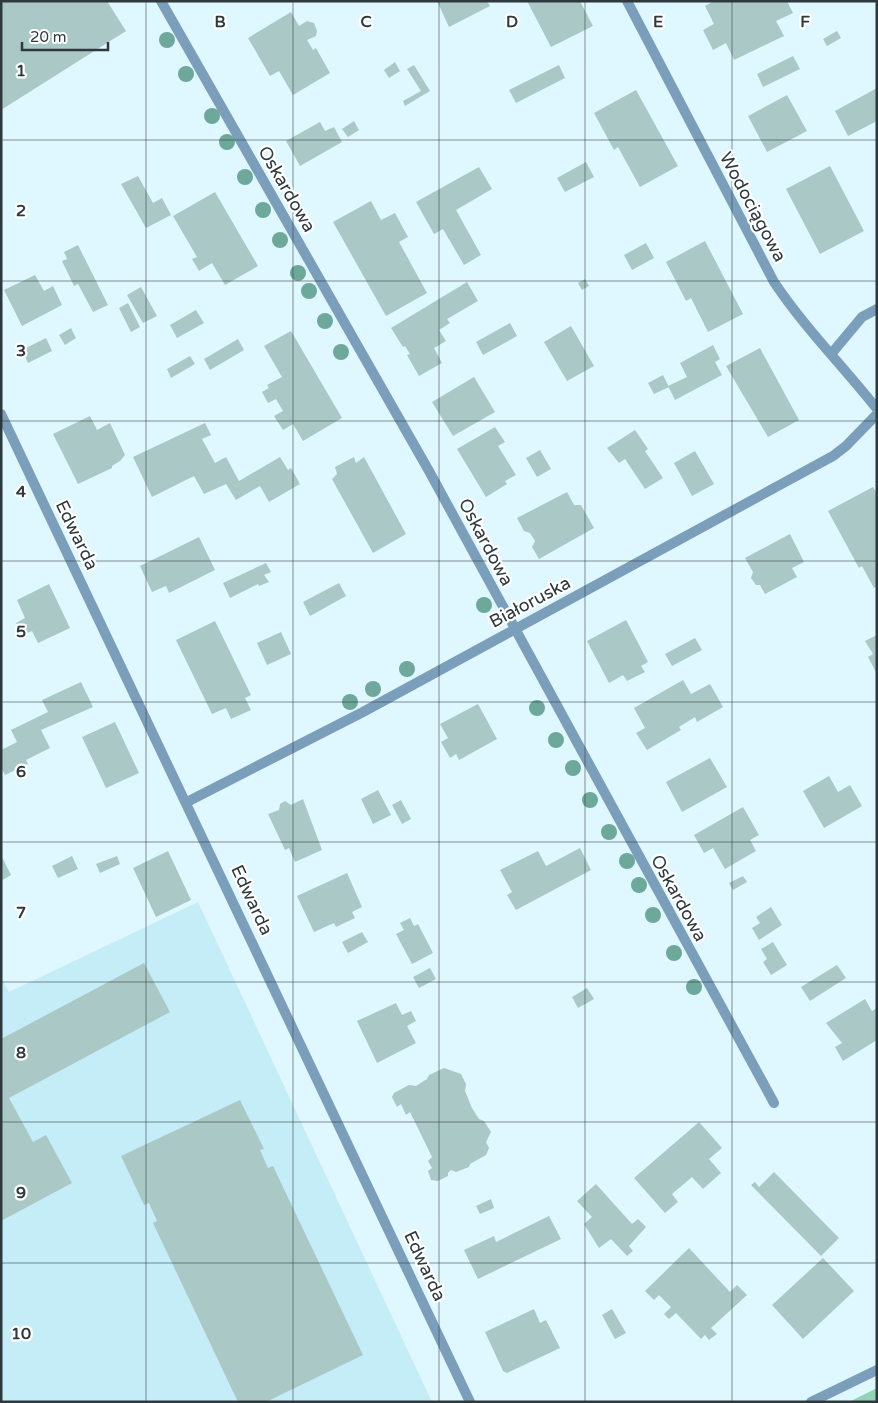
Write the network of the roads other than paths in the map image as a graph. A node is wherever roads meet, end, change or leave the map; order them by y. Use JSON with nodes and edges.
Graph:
{"nodes":[{"id":1,"x":161,"y":1,"type":"edge"},
{"id":2,"x":626,"y":1,"type":"edge"},
{"id":3,"x":877,"y":309,"type":"edge"},
{"id":4,"x":832,"y":353,"type":"junction"},
{"id":5,"x":877,"y":409,"type":"edge"},
{"id":6,"x":1,"y":414,"type":"edge"},
{"id":7,"x":877,"y":414,"type":"edge"},
{"id":8,"x":514,"y":630,"type":"junction"},
{"id":9,"x":187,"y":802,"type":"junction"},
{"id":10,"x":774,"y":1103,"type":"dead end"},
{"id":11,"x":877,"y":1370,"type":"edge"},
{"id":12,"x":470,"y":1402,"type":"edge"},
{"id":13,"x":811,"y":1402,"type":"edge"}],
"edges":[{"from":1,"to":8,"type":"street","name":"Oskardowa"},
{"from":2,"to":4,"type":"street","name":"Wodociągowa"},
{"from":3,"to":4,"type":"street"},
{"from":4,"to":5,"type":"street","name":"Wodociągowa"},
{"from":6,"to":9,"type":"street","name":"Edwarda"},
{"from":7,"to":8,"type":"street","name":"Białoruska"},
{"from":8,"to":9,"type":"street","name":"Białoruska"},
{"from":8,"to":10,"type":"street","name":"Oskardowa"},
{"from":9,"to":12,"type":"street","name":"Edwarda"},
{"from":11,"to":13,"type":"street"}]}
